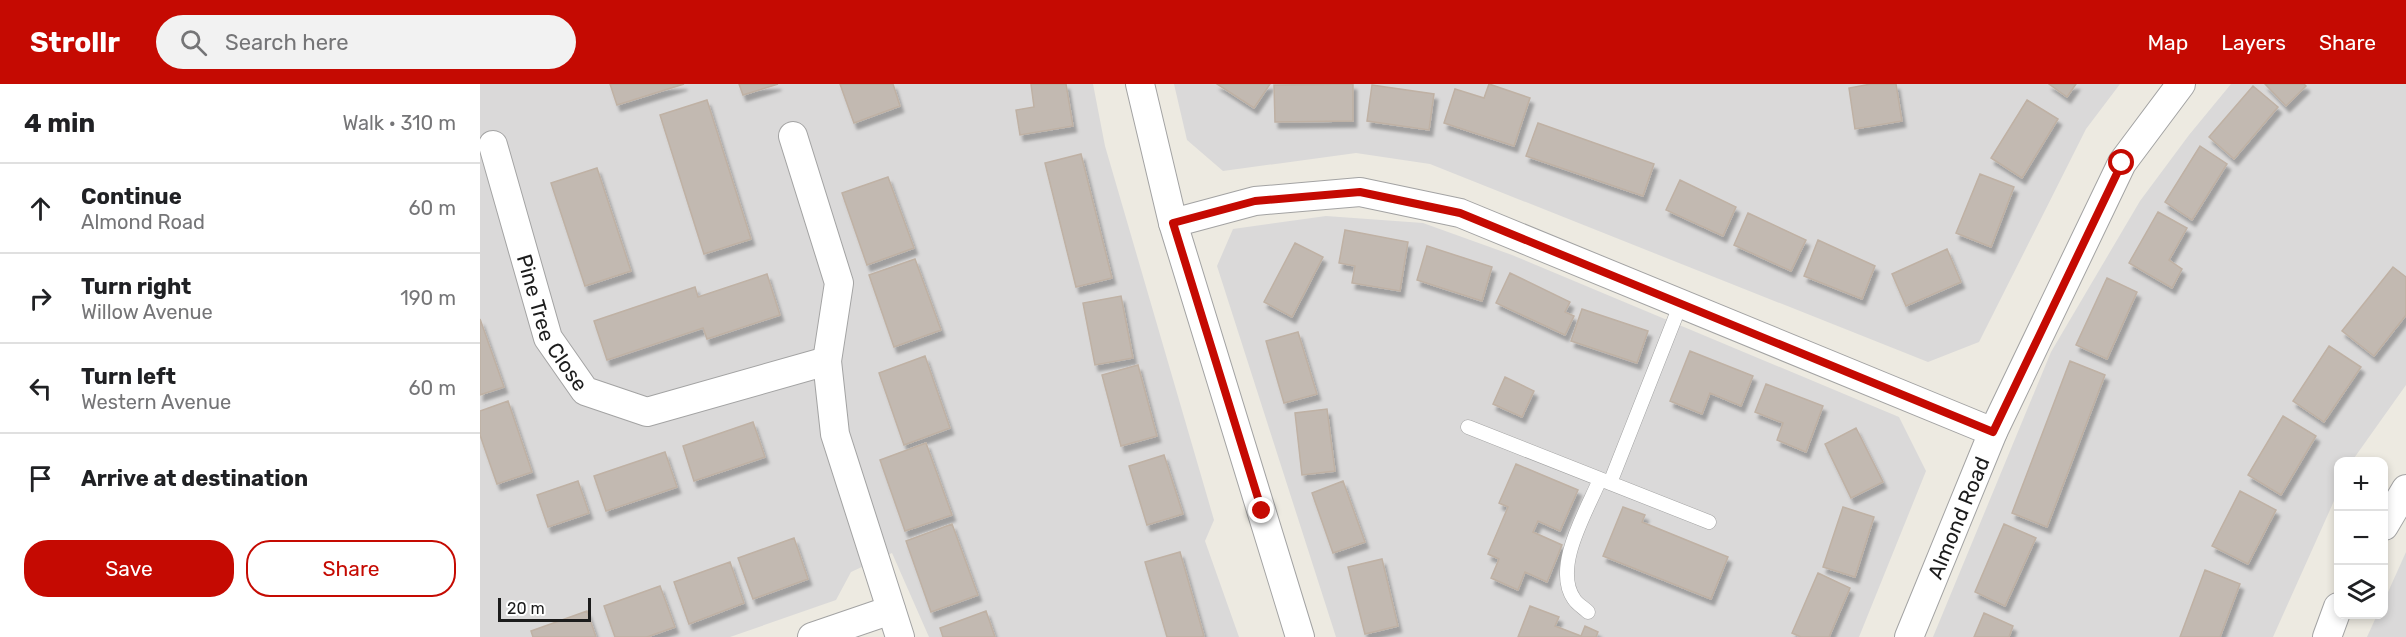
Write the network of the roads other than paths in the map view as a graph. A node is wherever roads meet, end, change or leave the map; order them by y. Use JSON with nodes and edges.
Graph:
{"nodes":[{"id":1,"x":1140,"y":84,"type":"edge"},
{"id":2,"x":2181,"y":84,"type":"edge"},
{"id":3,"x":793,"y":136,"type":"dead end"},
{"id":4,"x":493,"y":145,"type":"dead end"},
{"id":5,"x":1173,"y":223,"type":"junction"},
{"id":6,"x":1681,"y":303,"type":"junction"},
{"id":7,"x":827,"y":361,"type":"junction"},
{"id":8,"x":1468,"y":427,"type":"dead end"},
{"id":9,"x":1993,"y":432,"type":"junction"},
{"id":10,"x":1605,"y":481,"type":"junction"},
{"id":11,"x":2406,"y":489,"type":"edge"},
{"id":12,"x":2388,"y":519,"type":"edge"},
{"id":13,"x":1709,"y":522,"type":"dead end"},
{"id":14,"x":891,"y":610,"type":"junction"},
{"id":15,"x":1588,"y":612,"type":"dead end"},
{"id":16,"x":2334,"y":618,"type":"edge"},
{"id":17,"x":812,"y":637,"type":"edge"},
{"id":18,"x":900,"y":637,"type":"edge"},
{"id":19,"x":1300,"y":637,"type":"edge"},
{"id":20,"x":1910,"y":637,"type":"edge"},
{"id":21,"x":2327,"y":637,"type":"edge"}],
"edges":[{"from":1,"to":5,"type":"street"},
{"from":2,"to":9,"type":"street","name":"Almond Road"},
{"from":3,"to":7,"type":"street"},
{"from":4,"to":7,"type":"street","name":"Pine Tree Close"},
{"from":5,"to":6,"type":"street"},
{"from":5,"to":19,"type":"street"},
{"from":6,"to":9,"type":"street"},
{"from":6,"to":10,"type":"lane"},
{"from":7,"to":14,"type":"street"},
{"from":8,"to":10,"type":"lane"},
{"from":9,"to":20,"type":"street","name":"Almond Road"},
{"from":10,"to":13,"type":"lane"},
{"from":10,"to":15,"type":"lane"},
{"from":11,"to":12,"type":"street"},
{"from":14,"to":17,"type":"street"},
{"from":14,"to":18,"type":"street"},
{"from":16,"to":21,"type":"street"}]}
